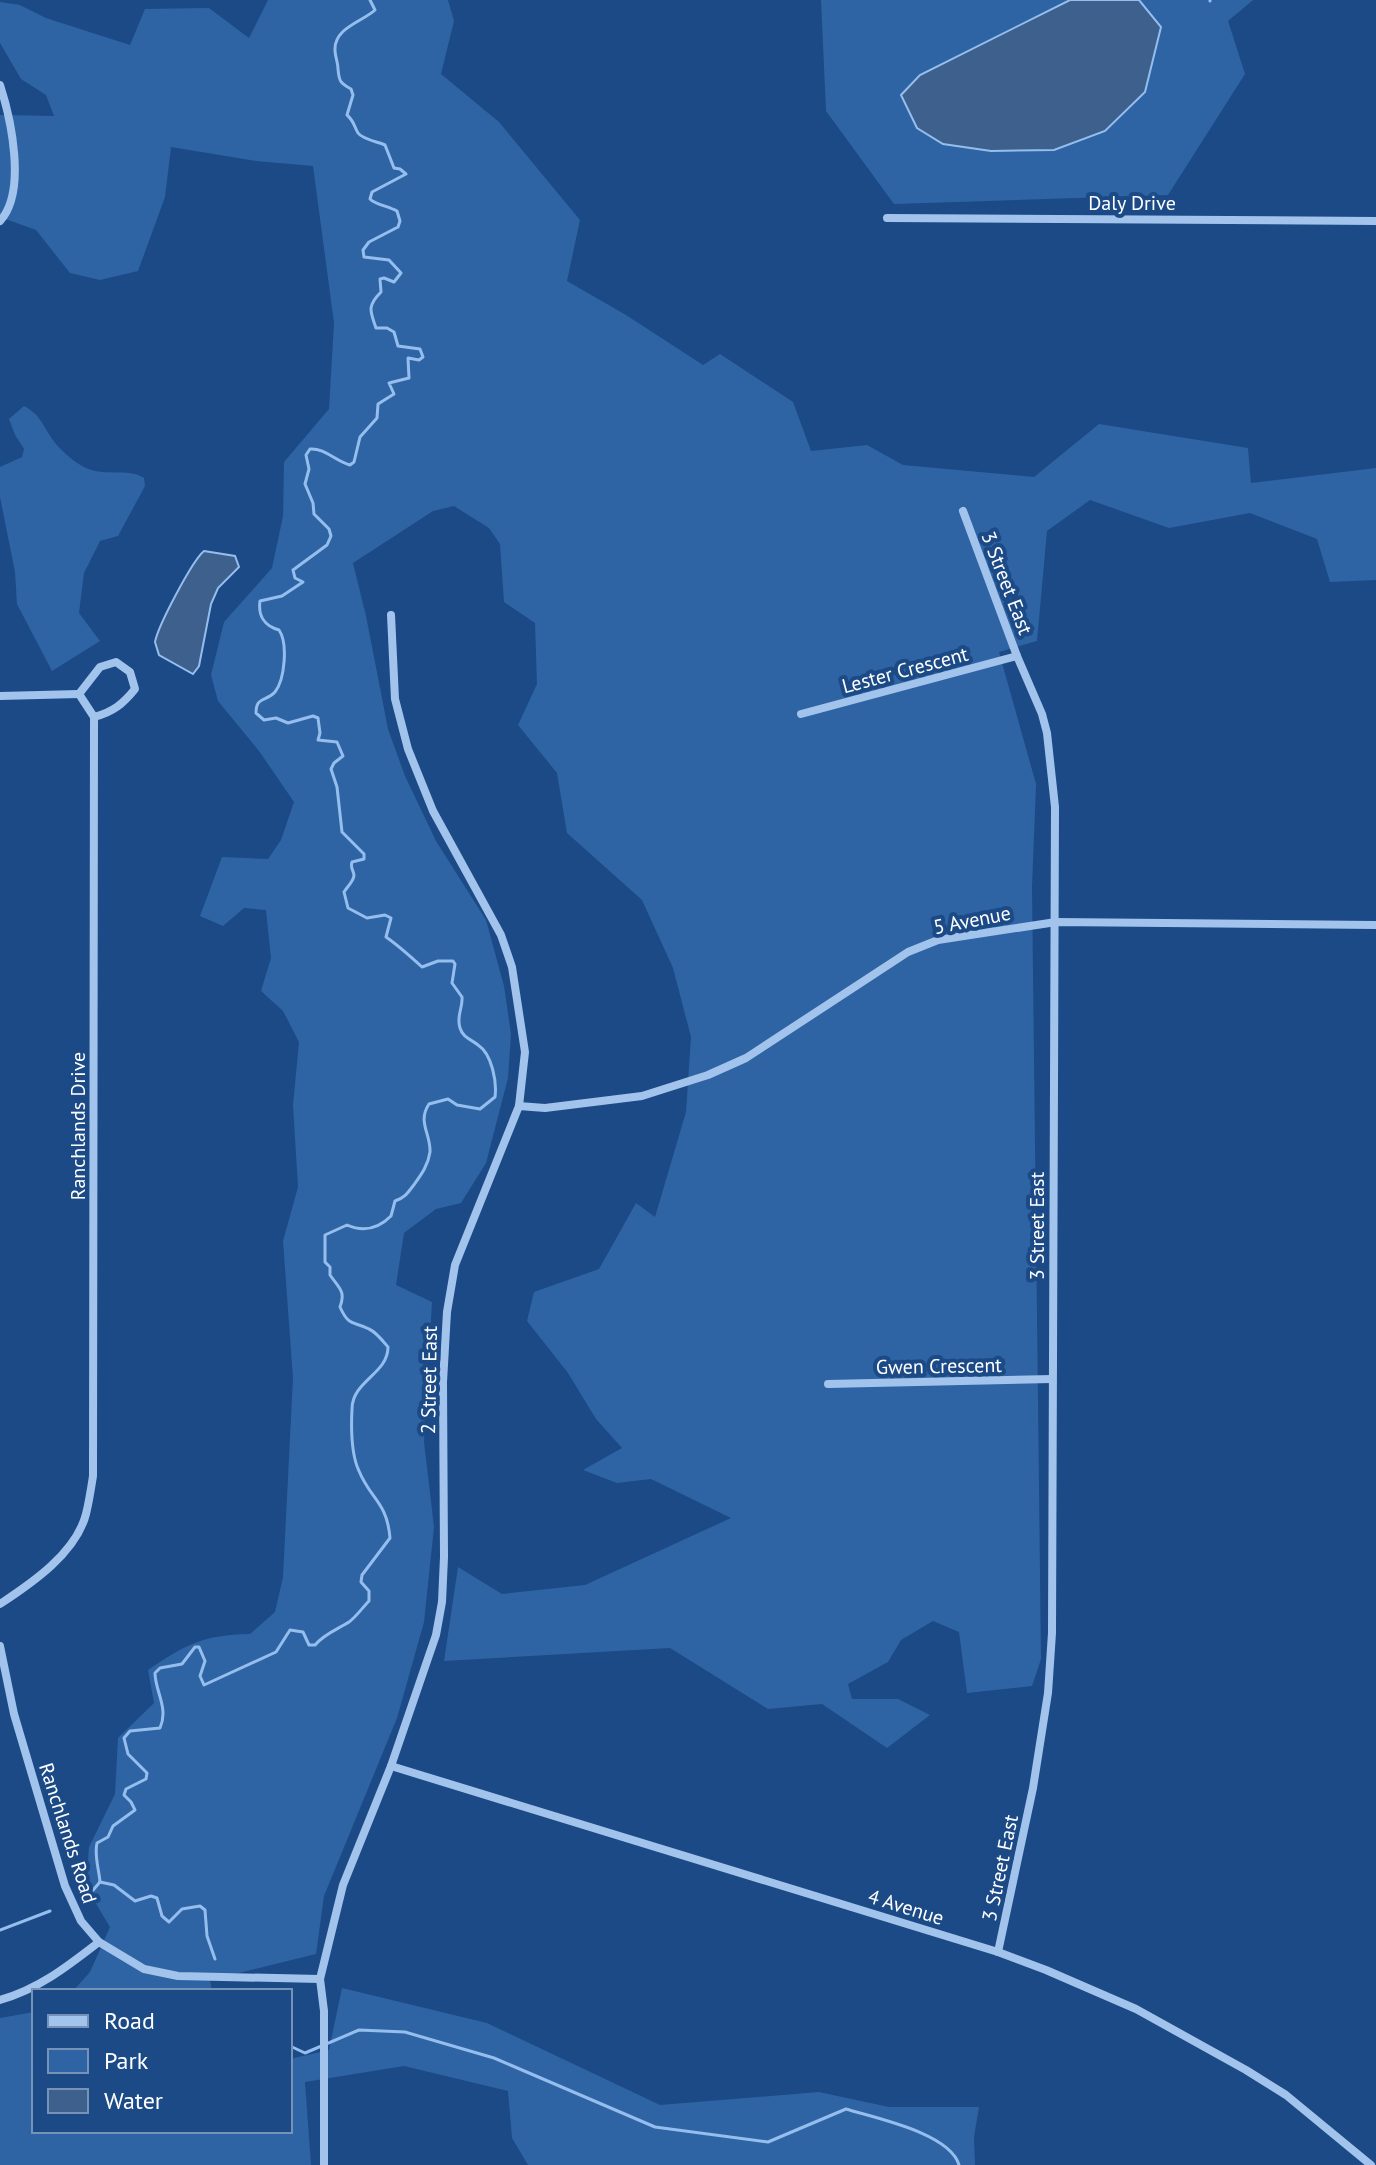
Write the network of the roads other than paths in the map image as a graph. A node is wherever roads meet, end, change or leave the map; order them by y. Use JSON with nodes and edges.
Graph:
{"nodes":[{"id":1,"x":0,"y":85,"type":"edge"},
{"id":2,"x":887,"y":218,"type":"dead end"},
{"id":3,"x":0,"y":221,"type":"edge"},
{"id":4,"x":1376,"y":221,"type":"edge"},
{"id":5,"x":963,"y":511,"type":"dead end"},
{"id":6,"x":391,"y":615,"type":"dead end"},
{"id":7,"x":1017,"y":656,"type":"junction"},
{"id":8,"x":79,"y":694,"type":"junction"},
{"id":9,"x":0,"y":696,"type":"edge"},
{"id":10,"x":801,"y":714,"type":"dead end"},
{"id":11,"x":94,"y":717,"type":"junction"},
{"id":12,"x":1056,"y":922,"type":"junction"},
{"id":13,"x":1376,"y":925,"type":"edge"},
{"id":14,"x":519,"y":1106,"type":"junction"},
{"id":15,"x":1052,"y":1379,"type":"junction"},
{"id":16,"x":828,"y":1384,"type":"dead end"},
{"id":17,"x":0,"y":1604,"type":"edge"},
{"id":18,"x":0,"y":1646,"type":"edge"},
{"id":19,"x":391,"y":1766,"type":"junction"},
{"id":20,"x":99,"y":1942,"type":"junction"},
{"id":21,"x":998,"y":1952,"type":"junction"},
{"id":22,"x":320,"y":1979,"type":"junction"},
{"id":23,"x":0,"y":2000,"type":"edge"},
{"id":24,"x":324,"y":2165,"type":"edge"},
{"id":25,"x":1371,"y":2165,"type":"edge"}],
"edges":[{"from":1,"to":3,"type":"street"},
{"from":2,"to":4,"type":"street","name":"Daly Drive"},
{"from":5,"to":7,"type":"street","name":"3 Street East"},
{"from":6,"to":14,"type":"street","name":"2 Street East"},
{"from":7,"to":10,"type":"street","name":"Lester Crescent"},
{"from":7,"to":12,"type":"street","name":"3 Street East"},
{"from":8,"to":9,"type":"street"},
{"from":8,"to":11,"type":"street"},
{"from":8,"to":11,"type":"street"},
{"from":11,"to":17,"type":"street","name":"Ranchlands Drive"},
{"from":12,"to":13,"type":"street","name":"5 Avenue"},
{"from":12,"to":14,"type":"street","name":"5 Avenue"},
{"from":12,"to":15,"type":"street","name":"3 Street East"},
{"from":14,"to":19,"type":"street","name":"2 Street East"},
{"from":15,"to":16,"type":"street","name":"Gwen Crescent"},
{"from":15,"to":21,"type":"street","name":"3 Street East"},
{"from":18,"to":20,"type":"street","name":"Ranchlands Road"},
{"from":19,"to":21,"type":"street","name":"4 Avenue"},
{"from":19,"to":22,"type":"street","name":"2 Street East"},
{"from":20,"to":22,"type":"street","name":"Ranchlands Road"},
{"from":20,"to":23,"type":"street"},
{"from":21,"to":25,"type":"street","name":"4 Avenue"},
{"from":22,"to":24,"type":"street","name":"2 Street East"}]}
